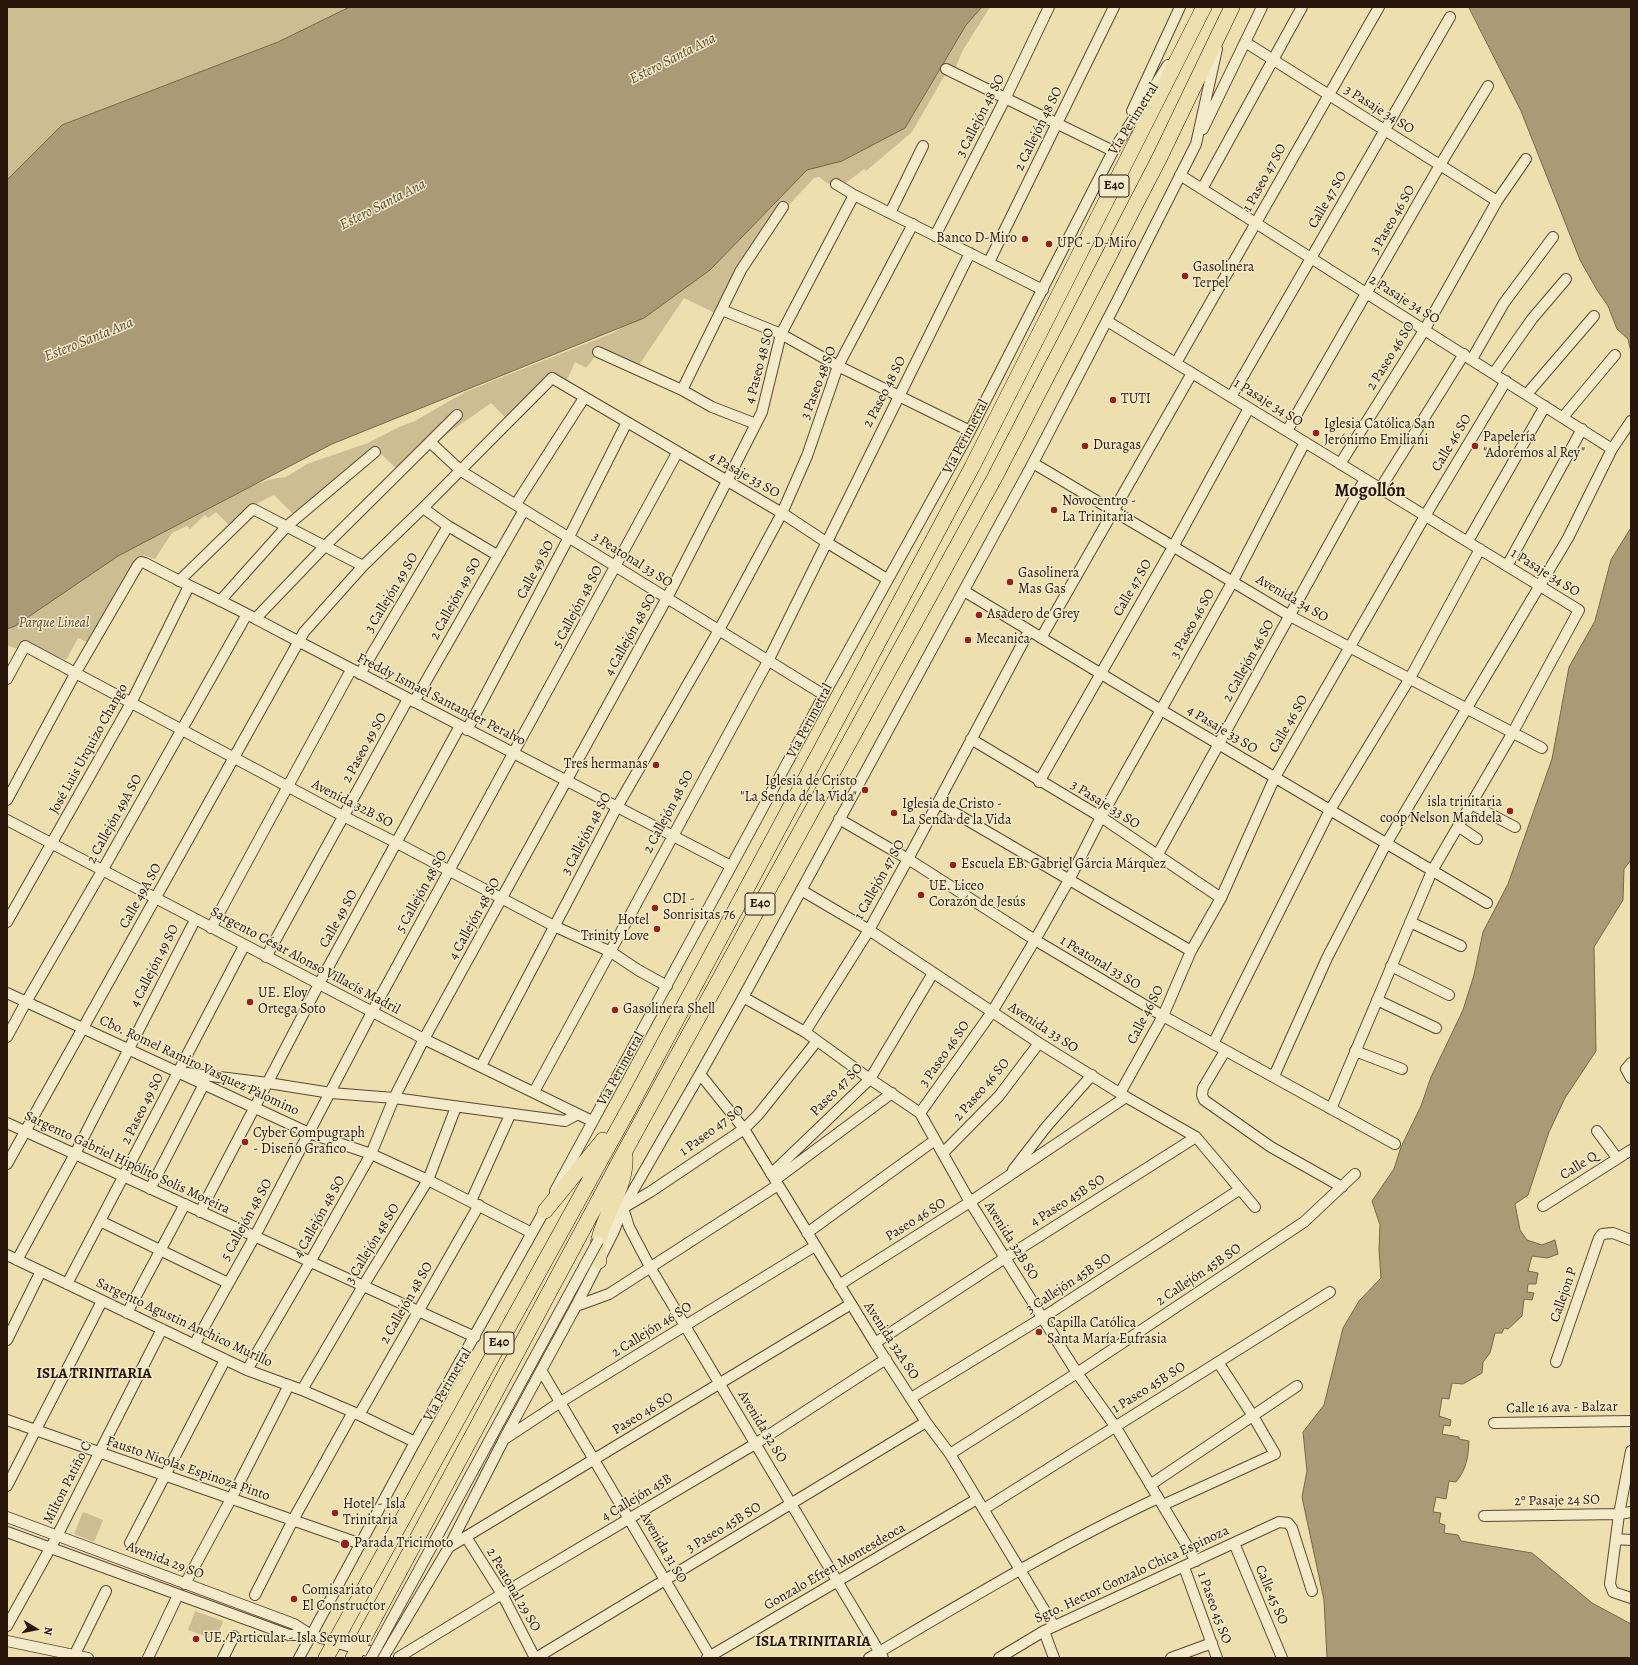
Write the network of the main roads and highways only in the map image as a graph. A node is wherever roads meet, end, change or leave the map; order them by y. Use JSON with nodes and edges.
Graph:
{"nodes":[{"id":1,"x":1232,"y":7,"type":"edge"},
{"id":2,"x":1201,"y":12,"type":"edge"},
{"id":3,"x":972,"y":467,"type":"junction"},
{"id":4,"x":995,"y":477,"type":"junction"},
{"id":5,"x":630,"y":1105,"type":"junction"},
{"id":6,"x":625,"y":1151,"type":"junction"},
{"id":7,"x":545,"y":1211,"type":"road end"},
{"id":8,"x":599,"y":1261,"type":"road end"},
{"id":9,"x":356,"y":1653,"type":"edge"},
{"id":10,"x":326,"y":1658,"type":"edge"}],
"edges":[{"from":1,"to":4,"type":"highway","number":"E40"},
{"from":2,"to":3,"type":"highway","name":"Vía Perimetral","number":"E40"},
{"from":3,"to":4,"type":"highway"},
{"from":3,"to":5,"type":"highway","name":"Vía Perimetral","number":"E40"},
{"from":4,"to":6,"type":"highway","number":"E40"},
{"from":5,"to":7,"type":"highway"},
{"from":5,"to":10,"type":"highway","name":"Vía Perimetral","number":"E40"},
{"from":6,"to":8,"type":"highway"},
{"from":6,"to":9,"type":"highway","number":"E40"}]}
